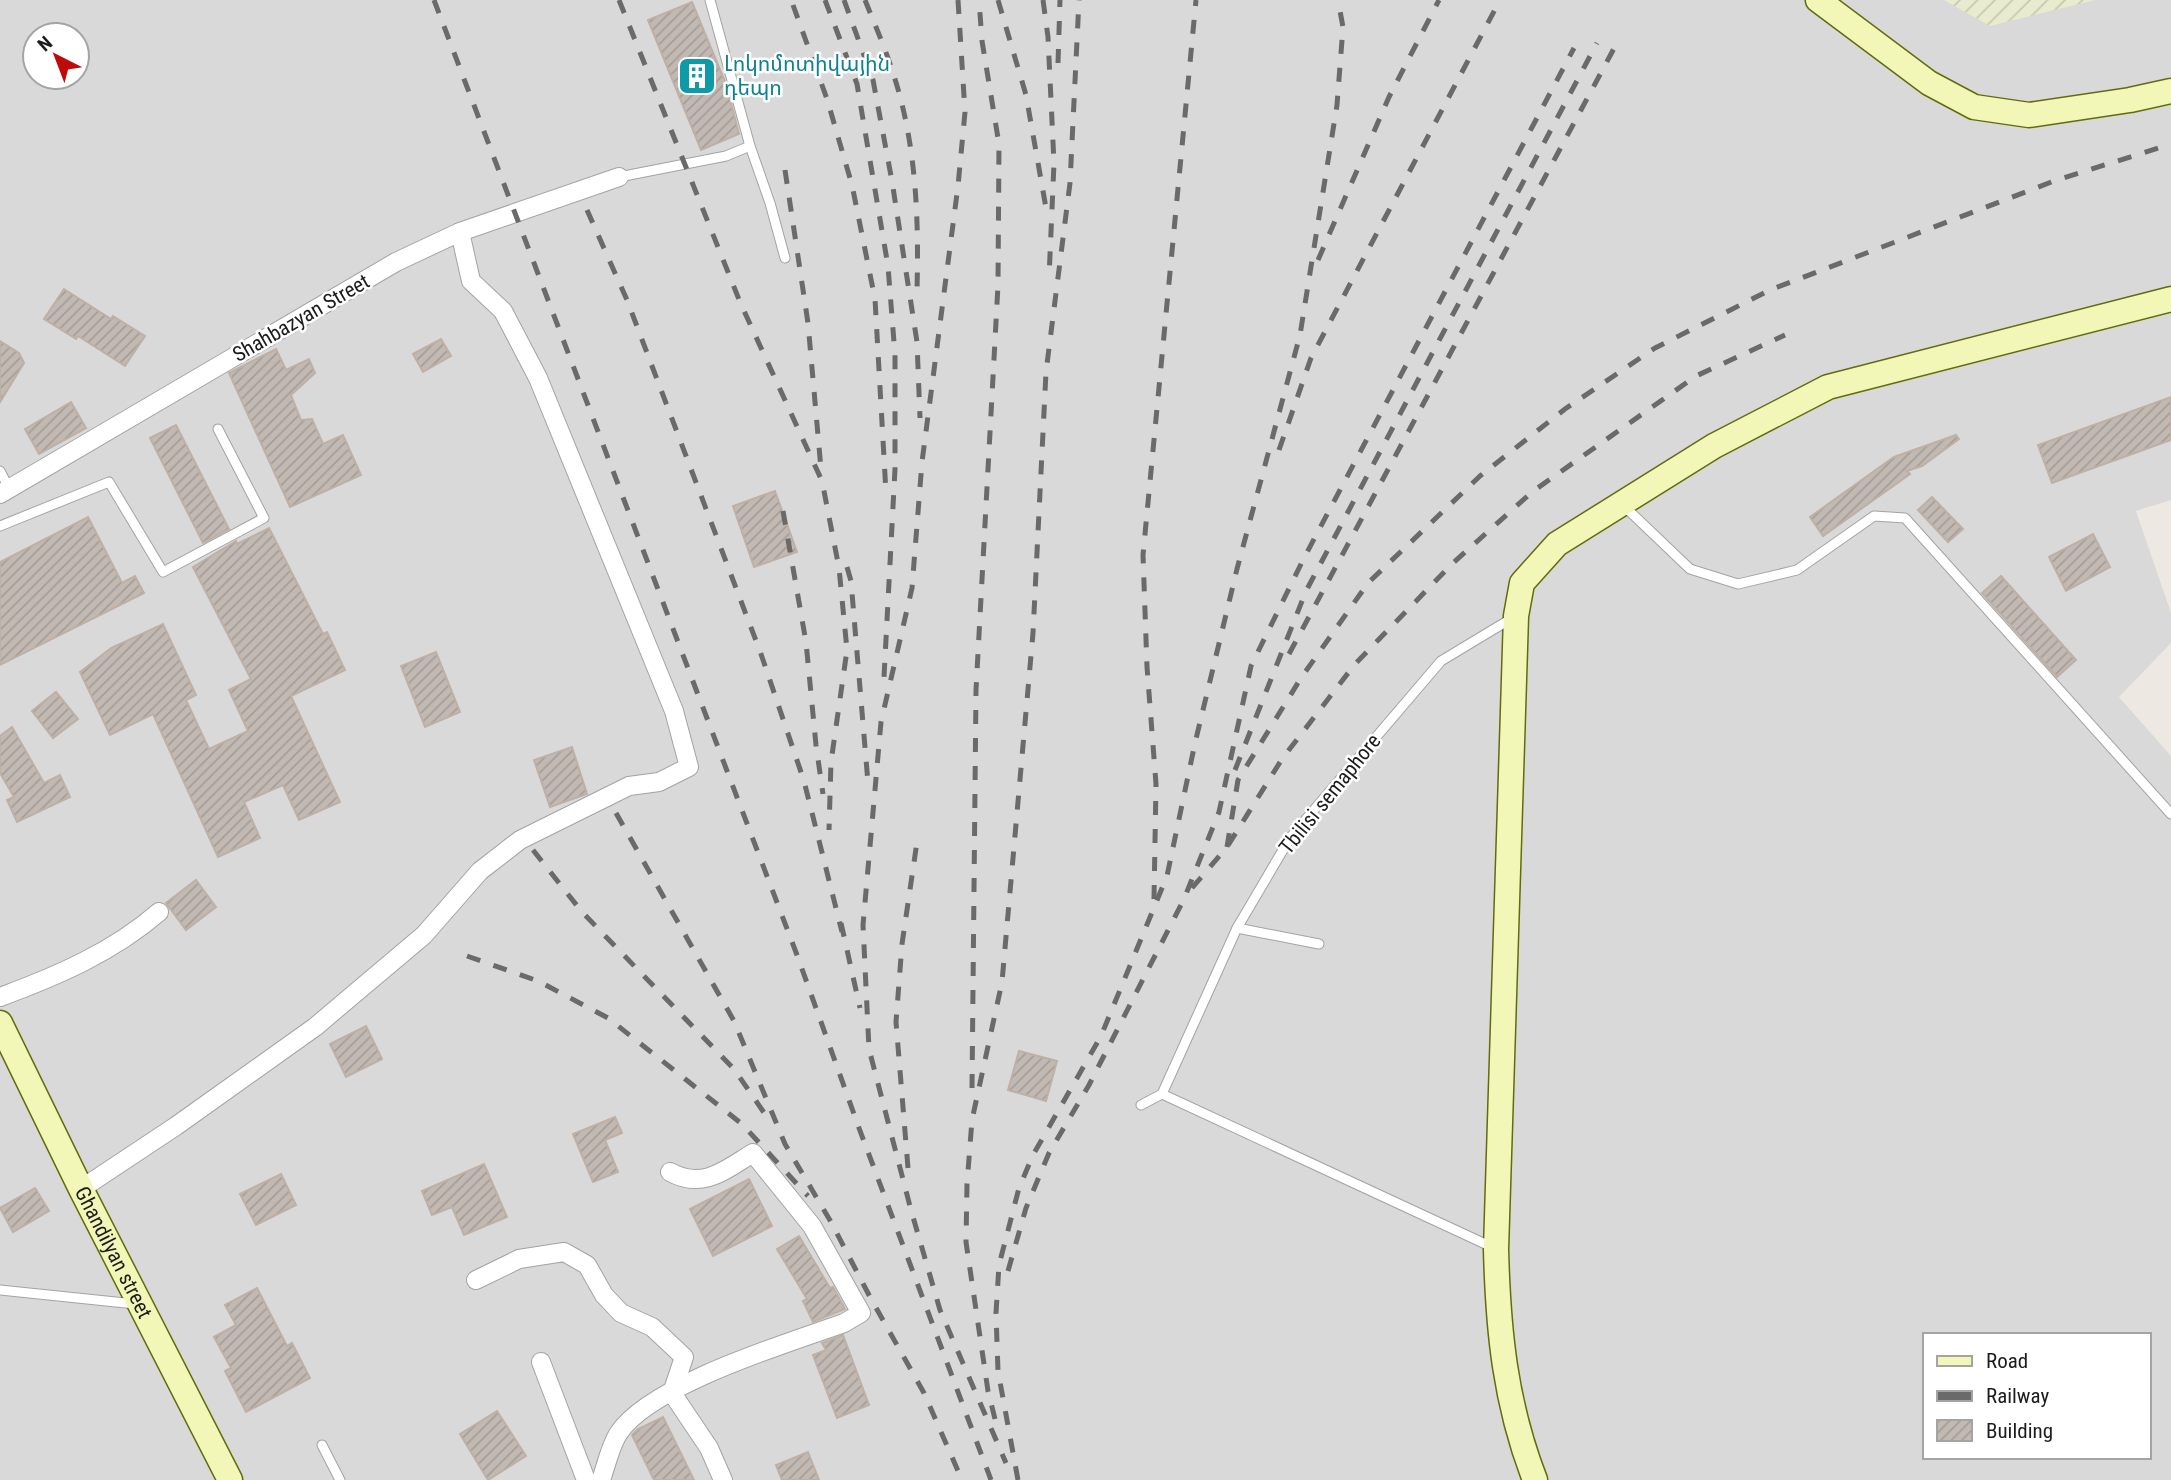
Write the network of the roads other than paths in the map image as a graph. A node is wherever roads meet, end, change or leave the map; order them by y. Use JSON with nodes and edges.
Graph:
{"nodes":[{"id":1,"x":710,"y":0,"type":"edge"},
{"id":2,"x":1818,"y":0,"type":"edge"},
{"id":3,"x":2171,"y":91,"type":"edge"},
{"id":4,"x":750,"y":146,"type":"junction"},
{"id":5,"x":619,"y":177,"type":"joint"},
{"id":6,"x":460,"y":232,"type":"junction"},
{"id":7,"x":785,"y":258,"type":"dead end"},
{"id":8,"x":2171,"y":299,"type":"edge"},
{"id":9,"x":218,"y":429,"type":"dead end"},
{"id":10,"x":0,"y":471,"type":"edge"},
{"id":11,"x":4,"y":491,"type":"edge"},
{"id":12,"x":1620,"y":503,"type":"junction"},
{"id":13,"x":0,"y":526,"type":"edge"},
{"id":14,"x":1516,"y":616,"type":"junction"},
{"id":15,"x":2171,"y":814,"type":"edge"},
{"id":16,"x":159,"y":912,"type":"dead end"},
{"id":17,"x":1237,"y":928,"type":"junction"},
{"id":18,"x":1319,"y":944,"type":"dead end"},
{"id":19,"x":0,"y":997,"type":"edge"},
{"id":20,"x":0,"y":1023,"type":"edge"},
{"id":21,"x":1162,"y":1094,"type":"junction"},
{"id":22,"x":1141,"y":1105,"type":"dead end"},
{"id":23,"x":670,"y":1172,"type":"dead end"},
{"id":24,"x":81,"y":1189,"type":"junction"},
{"id":25,"x":1496,"y":1249,"type":"junction"},
{"id":26,"x":476,"y":1280,"type":"dead end"},
{"id":27,"x":0,"y":1290,"type":"edge"},
{"id":28,"x":140,"y":1304,"type":"junction"},
{"id":29,"x":541,"y":1362,"type":"dead end"},
{"id":30,"x":671,"y":1393,"type":"junction"},
{"id":31,"x":322,"y":1445,"type":"dead end"},
{"id":32,"x":230,"y":1480,"type":"edge"},
{"id":33,"x":340,"y":1480,"type":"edge"},
{"id":34,"x":586,"y":1480,"type":"edge"},
{"id":35,"x":601,"y":1480,"type":"edge"},
{"id":36,"x":723,"y":1480,"type":"edge"},
{"id":37,"x":1535,"y":1480,"type":"edge"}],
"edges":[{"from":1,"to":4,"type":"lane"},
{"from":2,"to":3,"type":"street"},
{"from":4,"to":5,"type":"lane"},
{"from":4,"to":7,"type":"lane"},
{"from":5,"to":6,"type":"street","name":"Shahbazyan Street"},
{"from":6,"to":11,"type":"street","name":"Shahbazyan Street"},
{"from":6,"to":24,"type":"street"},
{"from":8,"to":12,"type":"street"},
{"from":9,"to":13,"type":"lane"},
{"from":10,"to":11,"type":"lane"},
{"from":12,"to":14,"type":"street"},
{"from":12,"to":15,"type":"lane"},
{"from":14,"to":17,"type":"lane","name":"Tbilisi semaphore"},
{"from":14,"to":25,"type":"street"},
{"from":16,"to":19,"type":"street"},
{"from":17,"to":18,"type":"lane"},
{"from":17,"to":21,"type":"lane","name":"Tbilisi semaphore"},
{"from":20,"to":24,"type":"street","name":"Ghandilyan street"},
{"from":21,"to":22,"type":"lane"},
{"from":21,"to":25,"type":"lane"},
{"from":23,"to":30,"type":"street"},
{"from":24,"to":28,"type":"street","name":"Ghandilyan street"},
{"from":25,"to":37,"type":"street"},
{"from":26,"to":30,"type":"street"},
{"from":27,"to":28,"type":"lane"},
{"from":28,"to":32,"type":"street","name":"Ghandilyan street"},
{"from":29,"to":34,"type":"street"},
{"from":30,"to":35,"type":"street"},
{"from":30,"to":36,"type":"street"},
{"from":31,"to":33,"type":"lane"}]}
